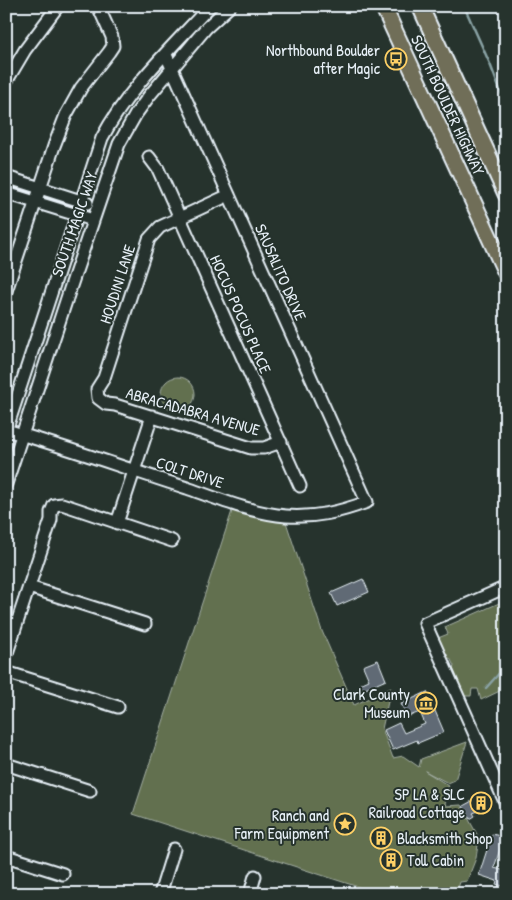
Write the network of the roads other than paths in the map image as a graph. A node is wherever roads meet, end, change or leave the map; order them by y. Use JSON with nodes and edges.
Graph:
{"nodes":[{"id":1,"x":58,"y":6,"type":"edge"},
{"id":2,"x":98,"y":6,"type":"edge"},
{"id":3,"x":210,"y":6,"type":"edge"},
{"id":4,"x":230,"y":6,"type":"edge"},
{"id":5,"x":383,"y":6,"type":"edge"},
{"id":6,"x":420,"y":6,"type":"edge"},
{"id":7,"x":166,"y":55,"type":"junction"},
{"id":8,"x":172,"y":68,"type":"junction"},
{"id":9,"x":6,"y":82,"type":"edge"},
{"id":10,"x":149,"y":157,"type":"dead end"},
{"id":11,"x":6,"y":177,"type":"edge"},
{"id":12,"x":40,"y":188,"type":"junction"},
{"id":13,"x":6,"y":193,"type":"edge"},
{"id":14,"x":506,"y":194,"type":"edge"},
{"id":15,"x":229,"y":195,"type":"junction"},
{"id":16,"x":82,"y":201,"type":"junction"},
{"id":17,"x":35,"y":202,"type":"junction"},
{"id":18,"x":98,"y":207,"type":"junction"},
{"id":19,"x":77,"y":215,"type":"junction"},
{"id":20,"x":179,"y":218,"type":"junction"},
{"id":21,"x":93,"y":220,"type":"junction"},
{"id":22,"x":506,"y":273,"type":"edge"},
{"id":23,"x":6,"y":291,"type":"edge"},
{"id":24,"x":98,"y":398,"type":"joint"},
{"id":25,"x":152,"y":416,"type":"junction"},
{"id":26,"x":6,"y":430,"type":"edge"},
{"id":27,"x":23,"y":435,"type":"junction"},
{"id":28,"x":281,"y":442,"type":"junction"},
{"id":29,"x":135,"y":471,"type":"junction"},
{"id":30,"x":6,"y":484,"type":"edge"},
{"id":31,"x":300,"y":486,"type":"dead end"},
{"id":32,"x":367,"y":502,"type":"joint"},
{"id":33,"x":117,"y":523,"type":"junction"},
{"id":34,"x":172,"y":541,"type":"dead end"},
{"id":35,"x":29,"y":587,"type":"junction"},
{"id":36,"x":506,"y":587,"type":"edge"},
{"id":37,"x":145,"y":624,"type":"dead end"},
{"id":38,"x":6,"y":656,"type":"edge"},
{"id":39,"x":6,"y":672,"type":"edge"},
{"id":40,"x":118,"y":707,"type":"dead end"},
{"id":41,"x":6,"y":764,"type":"edge"},
{"id":42,"x":90,"y":791,"type":"dead end"},
{"id":43,"x":505,"y":802,"type":"edge"},
{"id":44,"x":174,"y":849,"type":"dead end"},
{"id":45,"x":6,"y":856,"type":"edge"},
{"id":46,"x":63,"y":874,"type":"dead end"},
{"id":47,"x":255,"y":876,"type":"dead end"},
{"id":48,"x":160,"y":894,"type":"edge"},
{"id":49,"x":250,"y":894,"type":"edge"}],
"edges":[{"from":1,"to":9,"type":"street"},
{"from":2,"to":12,"type":"street"},
{"from":3,"to":7,"type":"street","name":"SOUTH MAGIC WAY"},
{"from":4,"to":8,"type":"street","name":"SOUTH MAGIC WAY"},
{"from":5,"to":22,"type":"main road","name":"SOUTH BOULDER HIGHWAY"},
{"from":6,"to":14,"type":"main road","name":"SOUTH BOULDER HIGHWAY"},
{"from":7,"to":8,"type":"street","name":"SAUSALITO DRIVE"},
{"from":7,"to":16,"type":"street","name":"SOUTH MAGIC WAY"},
{"from":8,"to":15,"type":"street","name":"SAUSALITO DRIVE"},
{"from":8,"to":18,"type":"street","name":"SOUTH MAGIC WAY"},
{"from":10,"to":20,"type":"street","name":"HOCUS POCUS PLACE"},
{"from":11,"to":12,"type":"street"},
{"from":12,"to":16,"type":"street"},
{"from":12,"to":17,"type":"street"},
{"from":13,"to":17,"type":"street"},
{"from":15,"to":20,"type":"street","name":"HOUDINI LANE"},
{"from":15,"to":32,"type":"street","name":"SAUSALITO DRIVE"},
{"from":16,"to":18,"type":"street"},
{"from":16,"to":19,"type":"street","name":"SOUTH MAGIC WAY"},
{"from":17,"to":19,"type":"street"},
{"from":17,"to":23,"type":"street"},
{"from":18,"to":21,"type":"street","name":"SOUTH MAGIC WAY"},
{"from":19,"to":21,"type":"street"},
{"from":19,"to":26,"type":"street","name":"SOUTH MAGIC WAY"},
{"from":20,"to":24,"type":"street","name":"HOUDINI LANE"},
{"from":20,"to":28,"type":"street","name":"HOCUS POCUS PLACE"},
{"from":21,"to":27,"type":"street","name":"SOUTH MAGIC WAY"},
{"from":24,"to":25,"type":"street","name":"ABRACADABRA AVENUE"},
{"from":25,"to":28,"type":"street","name":"ABRACADABRA AVENUE"},
{"from":25,"to":29,"type":"street"},
{"from":26,"to":27,"type":"street","name":"COLT DRIVE"},
{"from":27,"to":29,"type":"street","name":"COLT DRIVE"},
{"from":27,"to":30,"type":"street","name":"SOUTH MAGIC WAY"},
{"from":28,"to":31,"type":"street","name":"HOCUS POCUS PLACE"},
{"from":29,"to":32,"type":"street","name":"COLT DRIVE"},
{"from":29,"to":33,"type":"street"},
{"from":33,"to":34,"type":"street"},
{"from":33,"to":35,"type":"street"},
{"from":35,"to":37,"type":"street"},
{"from":35,"to":38,"type":"street"},
{"from":36,"to":43,"type":"street"},
{"from":39,"to":40,"type":"street"},
{"from":41,"to":42,"type":"street"},
{"from":44,"to":48,"type":"street"},
{"from":45,"to":46,"type":"street"},
{"from":47,"to":49,"type":"street"}]}
